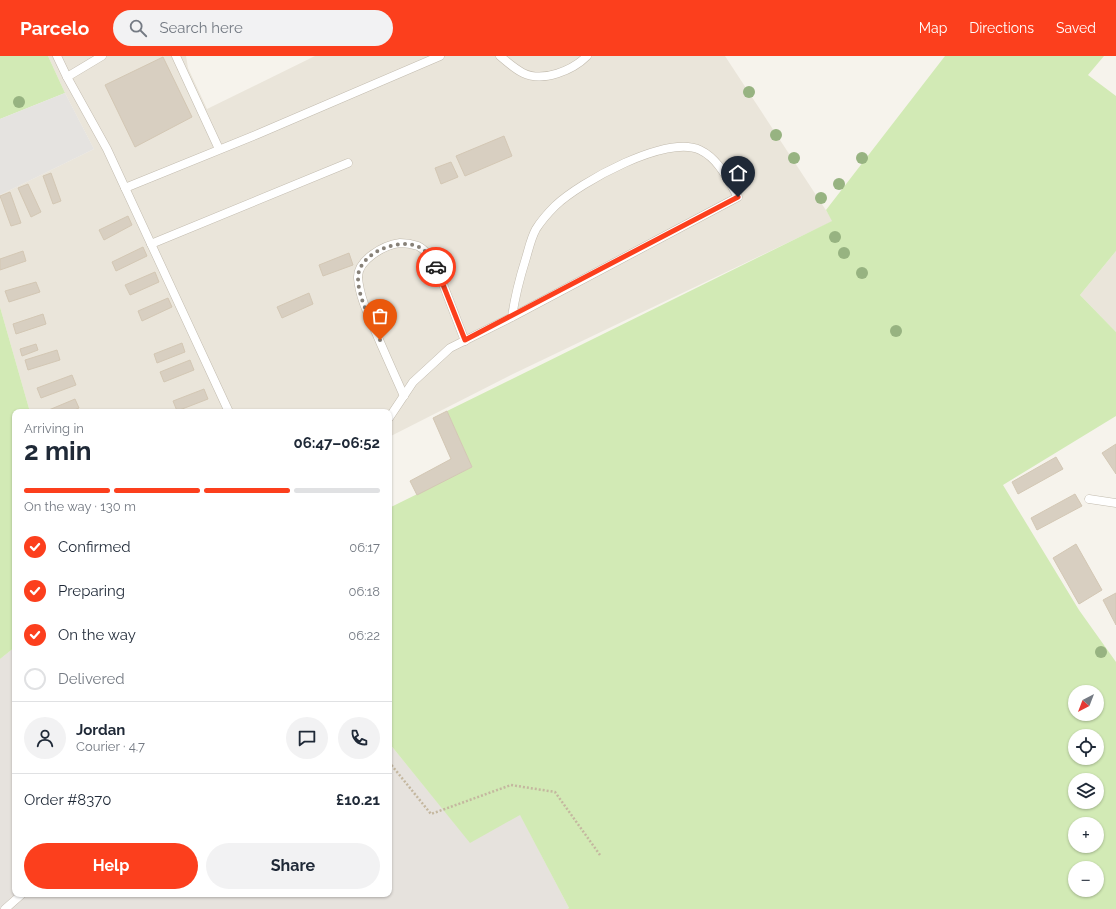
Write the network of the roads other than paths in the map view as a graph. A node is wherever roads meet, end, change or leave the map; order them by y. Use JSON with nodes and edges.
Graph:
{"nodes":[{"id":1,"x":57,"y":56,"type":"edge"},
{"id":2,"x":102,"y":56,"type":"edge"},
{"id":3,"x":176,"y":56,"type":"edge"},
{"id":4,"x":440,"y":56,"type":"edge"},
{"id":5,"x":500,"y":56,"type":"edge"},
{"id":6,"x":587,"y":56,"type":"edge"},
{"id":7,"x":67,"y":77,"type":"junction"},
{"id":8,"x":219,"y":150,"type":"junction"},
{"id":9,"x":348,"y":163,"type":"dead end"},
{"id":10,"x":125,"y":188,"type":"junction"},
{"id":11,"x":151,"y":244,"type":"junction"},
{"id":12,"x":512,"y":317,"type":"junction"},
{"id":13,"x":465,"y":340,"type":"junction"},
{"id":14,"x":404,"y":396,"type":"junction"},
{"id":15,"x":228,"y":409,"type":"edge"},
{"id":16,"x":392,"y":414,"type":"edge"},
{"id":17,"x":1089,"y":499,"type":"dead end"},
{"id":18,"x":1116,"y":503,"type":"edge"},
{"id":19,"x":19,"y":897,"type":"edge"},
{"id":20,"x":5,"y":909,"type":"edge"}],
"edges":[{"from":1,"to":7,"type":"lane"},
{"from":2,"to":7,"type":"lane"},
{"from":3,"to":8,"type":"lane"},
{"from":4,"to":8,"type":"lane"},
{"from":5,"to":6,"type":"lane"},
{"from":7,"to":10,"type":"lane"},
{"from":8,"to":10,"type":"lane"},
{"from":9,"to":11,"type":"lane"},
{"from":10,"to":11,"type":"lane"},
{"from":11,"to":15,"type":"lane"},
{"from":12,"to":12,"type":"lane"},
{"from":12,"to":13,"type":"lane"},
{"from":13,"to":14,"type":"lane"},
{"from":13,"to":14,"type":"lane"},
{"from":14,"to":16,"type":"lane"},
{"from":17,"to":18,"type":"lane"},
{"from":19,"to":20,"type":"lane"}]}
